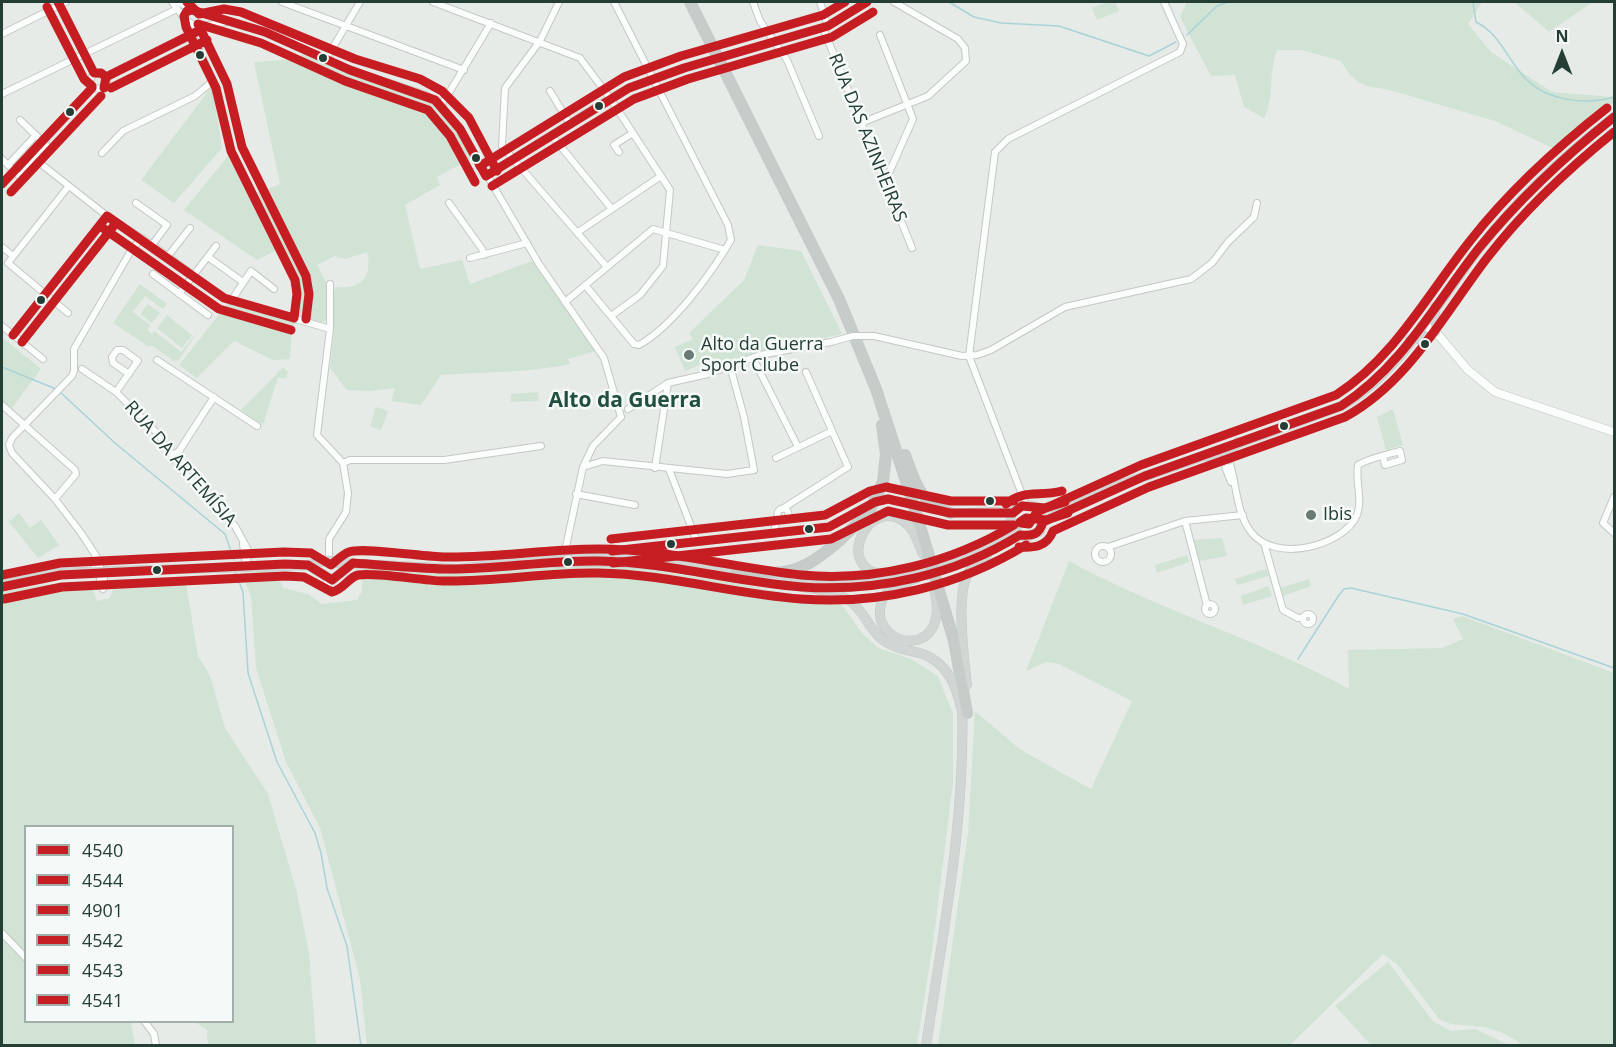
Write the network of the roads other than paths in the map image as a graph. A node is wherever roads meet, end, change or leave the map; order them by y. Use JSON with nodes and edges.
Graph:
{"nodes":[{"id":1,"x":172,"y":2,"type":"edge"},
{"id":2,"x":282,"y":2,"type":"edge"},
{"id":3,"x":360,"y":2,"type":"edge"},
{"id":4,"x":433,"y":2,"type":"edge"},
{"id":5,"x":559,"y":2,"type":"edge"},
{"id":6,"x":614,"y":2,"type":"edge"},
{"id":7,"x":690,"y":2,"type":"edge"},
{"id":8,"x":753,"y":2,"type":"edge"},
{"id":9,"x":820,"y":2,"type":"edge"},
{"id":10,"x":867,"y":2,"type":"edge"},
{"id":11,"x":894,"y":2,"type":"edge"},
{"id":12,"x":1164,"y":2,"type":"edge"},
{"id":13,"x":61,"y":3,"type":"edge"},
{"id":14,"x":177,"y":5,"type":"edge"},
{"id":15,"x":192,"y":10,"type":"junction"},
{"id":16,"x":204,"y":14,"type":"junction"},
{"id":17,"x":185,"y":19,"type":"junction"},
{"id":18,"x":230,"y":21,"type":"junction"},
{"id":19,"x":491,"y":23,"type":"junction"},
{"id":20,"x":206,"y":25,"type":"junction"},
{"id":21,"x":346,"y":25,"type":"junction"},
{"id":22,"x":826,"y":27,"type":"junction"},
{"id":23,"x":2,"y":34,"type":"edge"},
{"id":24,"x":880,"y":35,"type":"dead end"},
{"id":25,"x":191,"y":36,"type":"junction"},
{"id":26,"x":540,"y":42,"type":"junction"},
{"id":27,"x":775,"y":42,"type":"junction"},
{"id":28,"x":84,"y":56,"type":"junction"},
{"id":29,"x":326,"y":59,"type":"junction"},
{"id":30,"x":464,"y":70,"type":"junction"},
{"id":31,"x":94,"y":73,"type":"junction"},
{"id":32,"x":106,"y":78,"type":"junction"},
{"id":33,"x":654,"y":79,"type":"junction"},
{"id":34,"x":213,"y":81,"type":"junction"},
{"id":35,"x":92,"y":88,"type":"junction"},
{"id":36,"x":550,"y":91,"type":"dead end"},
{"id":37,"x":2,"y":94,"type":"edge"},
{"id":38,"x":610,"y":99,"type":"junction"},
{"id":39,"x":908,"y":104,"type":"junction"},
{"id":40,"x":441,"y":105,"type":"junction"},
{"id":41,"x":1614,"y":117,"type":"edge"},
{"id":42,"x":20,"y":120,"type":"dead end"},
{"id":43,"x":861,"y":123,"type":"junction"},
{"id":44,"x":570,"y":124,"type":"junction"},
{"id":45,"x":633,"y":133,"type":"junction"},
{"id":46,"x":36,"y":135,"type":"junction"},
{"id":47,"x":552,"y":136,"type":"junction"},
{"id":48,"x":819,"y":136,"type":"dead end"},
{"id":49,"x":42,"y":141,"type":"junction"},
{"id":50,"x":619,"y":152,"type":"dead end"},
{"id":51,"x":102,"y":153,"type":"dead end"},
{"id":52,"x":2,"y":159,"type":"edge"},
{"id":53,"x":36,"y":160,"type":"junction"},
{"id":54,"x":513,"y":160,"type":"junction"},
{"id":55,"x":8,"y":165,"type":"junction"},
{"id":56,"x":14,"y":171,"type":"junction"},
{"id":57,"x":486,"y":176,"type":"junction"},
{"id":58,"x":661,"y":176,"type":"junction"},
{"id":59,"x":882,"y":176,"type":"junction"},
{"id":60,"x":777,"y":179,"type":"junction"},
{"id":61,"x":2,"y":184,"type":"edge"},
{"id":62,"x":68,"y":187,"type":"junction"},
{"id":63,"x":136,"y":203,"type":"dead end"},
{"id":64,"x":449,"y":203,"type":"dead end"},
{"id":65,"x":1257,"y":203,"type":"dead end"},
{"id":66,"x":612,"y":209,"type":"junction"},
{"id":67,"x":107,"y":216,"type":"junction"},
{"id":68,"x":190,"y":228,"type":"dead end"},
{"id":69,"x":666,"y":231,"type":"junction"},
{"id":70,"x":578,"y":232,"type":"junction"},
{"id":71,"x":142,"y":238,"type":"junction"},
{"id":72,"x":527,"y":243,"type":"junction"},
{"id":73,"x":152,"y":245,"type":"junction"},
{"id":74,"x":216,"y":246,"type":"dead end"},
{"id":75,"x":2,"y":247,"type":"edge"},
{"id":76,"x":912,"y":248,"type":"dead end"},
{"id":77,"x":725,"y":250,"type":"junction"},
{"id":78,"x":12,"y":255,"type":"junction"},
{"id":79,"x":484,"y":255,"type":"junction"},
{"id":80,"x":168,"y":256,"type":"junction"},
{"id":81,"x":208,"y":257,"type":"junction"},
{"id":82,"x":470,"y":258,"type":"dead end"},
{"id":83,"x":2,"y":260,"type":"edge"},
{"id":84,"x":10,"y":266,"type":"junction"},
{"id":85,"x":607,"y":267,"type":"junction"},
{"id":86,"x":153,"y":274,"type":"dead end"},
{"id":87,"x":194,"y":276,"type":"junction"},
{"id":88,"x":243,"y":282,"type":"junction"},
{"id":89,"x":330,"y":284,"type":"dead end"},
{"id":90,"x":585,"y":285,"type":"junction"},
{"id":91,"x":274,"y":289,"type":"dead end"},
{"id":92,"x":179,"y":294,"type":"junction"},
{"id":93,"x":45,"y":295,"type":"junction"},
{"id":94,"x":231,"y":301,"type":"junction"},
{"id":95,"x":565,"y":302,"type":"junction"},
{"id":96,"x":1435,"y":307,"type":"junction"},
{"id":97,"x":68,"y":313,"type":"dead end"},
{"id":98,"x":208,"y":315,"type":"dead end"},
{"id":99,"x":611,"y":316,"type":"junction"},
{"id":100,"x":294,"y":318,"type":"junction"},
{"id":101,"x":1422,"y":324,"type":"junction"},
{"id":102,"x":2,"y":326,"type":"edge"},
{"id":103,"x":330,"y":329,"type":"junction"},
{"id":104,"x":1434,"y":334,"type":"junction"},
{"id":105,"x":13,"y":335,"type":"junction"},
{"id":106,"x":1410,"y":340,"type":"junction"},
{"id":107,"x":969,"y":356,"type":"junction"},
{"id":108,"x":753,"y":357,"type":"junction"},
{"id":109,"x":44,"y":359,"type":"dead end"},
{"id":110,"x":157,"y":360,"type":"dead end"},
{"id":111,"x":730,"y":366,"type":"junction"},
{"id":112,"x":82,"y":369,"type":"dead end"},
{"id":113,"x":806,"y":372,"type":"dead end"},
{"id":114,"x":129,"y":374,"type":"junction"},
{"id":115,"x":668,"y":383,"type":"junction"},
{"id":116,"x":876,"y":389,"type":"junction"},
{"id":117,"x":116,"y":392,"type":"junction"},
{"id":118,"x":214,"y":398,"type":"junction"},
{"id":119,"x":2,"y":405,"type":"edge"},
{"id":120,"x":625,"y":408,"type":"junction"},
{"id":121,"x":880,"y":416,"type":"junction"},
{"id":122,"x":24,"y":426,"type":"junction"},
{"id":123,"x":257,"y":426,"type":"dead end"},
{"id":124,"x":832,"y":431,"type":"junction"},
{"id":125,"x":1614,"y":432,"type":"edge"},
{"id":126,"x":1238,"y":442,"type":"junction"},
{"id":127,"x":540,"y":446,"type":"dead end"},
{"id":128,"x":798,"y":447,"type":"junction"},
{"id":129,"x":1221,"y":448,"type":"junction"},
{"id":130,"x":172,"y":455,"type":"junction"},
{"id":131,"x":1200,"y":455,"type":"junction"},
{"id":132,"x":1383,"y":456,"type":"dead end"},
{"id":133,"x":776,"y":458,"type":"dead end"},
{"id":134,"x":1225,"y":461,"type":"junction"},
{"id":135,"x":343,"y":463,"type":"junction"},
{"id":136,"x":583,"y":467,"type":"junction"},
{"id":137,"x":655,"y":468,"type":"junction"},
{"id":138,"x":669,"y":469,"type":"junction"},
{"id":139,"x":1145,"y":476,"type":"junction"},
{"id":140,"x":904,"y":481,"type":"junction"},
{"id":141,"x":576,"y":494,"type":"junction"},
{"id":142,"x":1614,"y":497,"type":"edge"},
{"id":143,"x":55,"y":499,"type":"junction"},
{"id":144,"x":635,"y":505,"type":"dead end"},
{"id":145,"x":1031,"y":506,"type":"junction"},
{"id":146,"x":950,"y":513,"type":"junction"},
{"id":147,"x":1013,"y":513,"type":"junction"},
{"id":148,"x":1243,"y":515,"type":"junction"},
{"id":149,"x":1185,"y":521,"type":"junction"},
{"id":150,"x":1043,"y":522,"type":"junction"},
{"id":151,"x":1011,"y":526,"type":"junction"},
{"id":152,"x":1614,"y":533,"type":"edge"},
{"id":153,"x":773,"y":534,"type":"junction"},
{"id":154,"x":1020,"y":535,"type":"junction"},
{"id":155,"x":697,"y":542,"type":"junction"},
{"id":156,"x":1264,"y":543,"type":"junction"},
{"id":157,"x":1108,"y":547,"type":"dead end"},
{"id":158,"x":584,"y":554,"type":"junction"},
{"id":159,"x":926,"y":554,"type":"junction"},
{"id":160,"x":987,"y":555,"type":"junction"},
{"id":161,"x":564,"y":556,"type":"junction"},
{"id":162,"x":330,"y":562,"type":"junction"},
{"id":163,"x":353,"y":563,"type":"junction"},
{"id":164,"x":308,"y":565,"type":"junction"},
{"id":165,"x":503,"y":565,"type":"junction"},
{"id":166,"x":247,"y":566,"type":"junction"},
{"id":167,"x":736,"y":571,"type":"junction"},
{"id":168,"x":101,"y":573,"type":"junction"},
{"id":169,"x":60,"y":575,"type":"junction"},
{"id":170,"x":915,"y":576,"type":"junction"},
{"id":171,"x":331,"y":577,"type":"junction"},
{"id":172,"x":2,"y":581,"type":"edge"},
{"id":173,"x":2,"y":587,"type":"edge"},
{"id":174,"x":802,"y":587,"type":"junction"},
{"id":175,"x":936,"y":588,"type":"junction"},
{"id":176,"x":1207,"y":605,"type":"dead end"},
{"id":177,"x":1303,"y":618,"type":"dead end"},
{"id":178,"x":965,"y":713,"type":"junction"},
{"id":179,"x":2,"y":933,"type":"edge"},
{"id":180,"x":24,"y":956,"type":"edge"},
{"id":181,"x":146,"y":1023,"type":"edge"},
{"id":182,"x":156,"y":1046,"type":"edge"},
{"id":183,"x":926,"y":1046,"type":"edge"}],
"edges":[{"from":1,"to":14,"type":"street"},
{"from":2,"to":21,"type":"street"},
{"from":3,"to":21,"type":"street"},
{"from":4,"to":19,"type":"street"},
{"from":5,"to":26,"type":"street"},
{"from":6,"to":33,"type":"street"},
{"from":7,"to":60,"type":"highway"},
{"from":8,"to":27,"type":"street"},
{"from":9,"to":22,"type":"street","name":"RUA DAS AZINHEIRAS"},
{"from":10,"to":22,"type":"street"},
{"from":11,"to":39,"type":"street"},
{"from":12,"to":107,"type":"street"},
{"from":13,"to":23,"type":"street"},
{"from":13,"to":28,"type":"street"},
{"from":14,"to":15,"type":"street"},
{"from":14,"to":17,"type":"street"},
{"from":14,"to":28,"type":"street"},
{"from":15,"to":16,"type":"street"},
{"from":15,"to":17,"type":"street"},
{"from":16,"to":18,"type":"street"},
{"from":16,"to":20,"type":"street"},
{"from":17,"to":20,"type":"street"},
{"from":17,"to":25,"type":"street"},
{"from":18,"to":20,"type":"street"},
{"from":18,"to":29,"type":"street"},
{"from":19,"to":26,"type":"street"},
{"from":19,"to":30,"type":"street"},
{"from":20,"to":25,"type":"street"},
{"from":21,"to":29,"type":"street"},
{"from":21,"to":30,"type":"street"},
{"from":22,"to":27,"type":"street"},
{"from":22,"to":43,"type":"street","name":"RUA DAS AZINHEIRAS"},
{"from":24,"to":39,"type":"street"},
{"from":25,"to":32,"type":"street"},
{"from":25,"to":34,"type":"street"},
{"from":26,"to":38,"type":"street"},
{"from":26,"to":54,"type":"street"},
{"from":27,"to":33,"type":"street","bridge":true},
{"from":27,"to":48,"type":"street"},
{"from":28,"to":31,"type":"street"},
{"from":28,"to":37,"type":"street"},
{"from":29,"to":40,"type":"street"},
{"from":30,"to":40,"type":"street"},
{"from":31,"to":32,"type":"street"},
{"from":31,"to":35,"type":"street"},
{"from":32,"to":35,"type":"street"},
{"from":33,"to":38,"type":"street"},
{"from":33,"to":77,"type":"street"},
{"from":34,"to":51,"type":"street"},
{"from":34,"to":100,"type":"street"},
{"from":35,"to":49,"type":"street"},
{"from":36,"to":44,"type":"street"},
{"from":38,"to":44,"type":"street"},
{"from":38,"to":45,"type":"street"},
{"from":39,"to":43,"type":"street"},
{"from":39,"to":59,"type":"street"},
{"from":40,"to":57,"type":"street"},
{"from":41,"to":96,"type":"main road"},
{"from":42,"to":46,"type":"street"},
{"from":43,"to":59,"type":"street","name":"RUA DAS AZINHEIRAS"},
{"from":44,"to":47,"type":"street"},
{"from":45,"to":50,"type":"street"},
{"from":45,"to":58,"type":"street"},
{"from":46,"to":49,"type":"street"},
{"from":46,"to":55,"type":"street"},
{"from":47,"to":54,"type":"street"},
{"from":47,"to":66,"type":"street"},
{"from":49,"to":53,"type":"street"},
{"from":49,"to":56,"type":"street"},
{"from":52,"to":55,"type":"street"},
{"from":53,"to":56,"type":"street"},
{"from":53,"to":62,"type":"street"},
{"from":54,"to":57,"type":"street"},
{"from":54,"to":70,"type":"street"},
{"from":55,"to":56,"type":"street"},
{"from":56,"to":61,"type":"street"},
{"from":57,"to":72,"type":"street"},
{"from":58,"to":66,"type":"street"},
{"from":58,"to":69,"type":"street"},
{"from":59,"to":76,"type":"street","name":"RUA DAS AZINHEIRAS"},
{"from":60,"to":116,"type":"highway"},
{"from":60,"to":121,"type":"highway"},
{"from":62,"to":67,"type":"street"},
{"from":62,"to":78,"type":"street"},
{"from":63,"to":73,"type":"street"},
{"from":64,"to":79,"type":"street"},
{"from":65,"to":107,"type":"street"},
{"from":66,"to":70,"type":"street"},
{"from":67,"to":71,"type":"street"},
{"from":67,"to":93,"type":"street"},
{"from":68,"to":80,"type":"street"},
{"from":69,"to":77,"type":"street"},
{"from":69,"to":85,"type":"street"},
{"from":69,"to":99,"type":"street"},
{"from":70,"to":85,"type":"street"},
{"from":71,"to":73,"type":"street"},
{"from":71,"to":122,"type":"street"},
{"from":72,"to":79,"type":"street"},
{"from":72,"to":95,"type":"street"},
{"from":73,"to":80,"type":"street"},
{"from":74,"to":81,"type":"street"},
{"from":75,"to":78,"type":"street"},
{"from":77,"to":99,"type":"street"},
{"from":78,"to":84,"type":"street"},
{"from":79,"to":82,"type":"street"},
{"from":80,"to":87,"type":"street"},
{"from":81,"to":87,"type":"street"},
{"from":81,"to":88,"type":"street"},
{"from":83,"to":84,"type":"street"},
{"from":84,"to":93,"type":"street"},
{"from":85,"to":90,"type":"street"},
{"from":86,"to":92,"type":"street"},
{"from":87,"to":92,"type":"street"},
{"from":87,"to":94,"type":"street"},
{"from":88,"to":91,"type":"street"},
{"from":88,"to":94,"type":"street"},
{"from":89,"to":103,"type":"street"},
{"from":90,"to":95,"type":"street"},
{"from":90,"to":99,"type":"street"},
{"from":92,"to":98,"type":"street"},
{"from":93,"to":97,"type":"street"},
{"from":93,"to":105,"type":"street"},
{"from":94,"to":100,"type":"street"},
{"from":95,"to":120,"type":"street"},
{"from":96,"to":101,"type":"main road"},
{"from":96,"to":104,"type":"main road"},
{"from":100,"to":103,"type":"street"},
{"from":101,"to":104,"type":"street"},
{"from":101,"to":106,"type":"main road"},
{"from":102,"to":105,"type":"street"},
{"from":103,"to":135,"type":"street"},
{"from":104,"to":106,"type":"main road"},
{"from":104,"to":125,"type":"street"},
{"from":105,"to":109,"type":"street"},
{"from":106,"to":126,"type":"main road"},
{"from":107,"to":108,"type":"street","bridge":true},
{"from":107,"to":145,"type":"street"},
{"from":108,"to":111,"type":"street"},
{"from":108,"to":128,"type":"street"},
{"from":110,"to":118,"type":"street"},
{"from":111,"to":115,"type":"street"},
{"from":111,"to":138,"type":"street"},
{"from":112,"to":117,"type":"street","name":"RUA DA ARTEMÍSIA"},
{"from":113,"to":124,"type":"street"},
{"from":114,"to":114,"type":"street"},
{"from":114,"to":117,"type":"street"},
{"from":115,"to":120,"type":"street"},
{"from":115,"to":137,"type":"street"},
{"from":116,"to":140,"type":"highway"},
{"from":116,"to":146,"type":"highway"},
{"from":117,"to":130,"type":"street","name":"RUA DA ARTEMÍSIA"},
{"from":118,"to":123,"type":"street"},
{"from":118,"to":130,"type":"street"},
{"from":119,"to":122,"type":"street"},
{"from":120,"to":136,"type":"street"},
{"from":121,"to":140,"type":"highway"},
{"from":121,"to":167,"type":"highway","bridge":true},
{"from":122,"to":143,"type":"street"},
{"from":122,"to":143,"type":"street"},
{"from":124,"to":128,"type":"street"},
{"from":124,"to":153,"type":"street"},
{"from":126,"to":129,"type":"main road"},
{"from":126,"to":134,"type":"main road"},
{"from":127,"to":135,"type":"street"},
{"from":128,"to":133,"type":"street"},
{"from":129,"to":131,"type":"main road"},
{"from":129,"to":134,"type":"street"},
{"from":130,"to":166,"type":"street","name":"RUA DA ARTEMÍSIA"},
{"from":131,"to":134,"type":"main road"},
{"from":131,"to":139,"type":"main road"},
{"from":132,"to":156,"type":"street"},
{"from":134,"to":148,"type":"street"},
{"from":135,"to":162,"type":"street"},
{"from":136,"to":137,"type":"street"},
{"from":136,"to":141,"type":"street"},
{"from":137,"to":138,"type":"street"},
{"from":138,"to":155,"type":"street"},
{"from":139,"to":145,"type":"main road"},
{"from":139,"to":150,"type":"main road"},
{"from":140,"to":159,"type":"highway","bridge":true},
{"from":141,"to":144,"type":"street"},
{"from":141,"to":161,"type":"street"},
{"from":142,"to":152,"type":"street"},
{"from":143,"to":168,"type":"street"},
{"from":145,"to":147,"type":"main road"},
{"from":145,"to":150,"type":"main road"},
{"from":146,"to":147,"type":"street"},
{"from":146,"to":153,"type":"street"},
{"from":147,"to":151,"type":"main road"},
{"from":148,"to":149,"type":"street"},
{"from":148,"to":156,"type":"street"},
{"from":149,"to":157,"type":"street"},
{"from":149,"to":176,"type":"street"},
{"from":150,"to":154,"type":"main road"},
{"from":151,"to":154,"type":"main road"},
{"from":151,"to":170,"type":"main road"},
{"from":153,"to":155,"type":"street"},
{"from":154,"to":160,"type":"main road"},
{"from":155,"to":158,"type":"street"},
{"from":156,"to":177,"type":"street"},
{"from":158,"to":161,"type":"main road"},
{"from":158,"to":167,"type":"main road"},
{"from":159,"to":170,"type":"main road"},
{"from":159,"to":175,"type":"highway","bridge":true},
{"from":160,"to":170,"type":"main road"},
{"from":160,"to":178,"type":"main road"},
{"from":161,"to":165,"type":"main road"},
{"from":162,"to":163,"type":"main road"},
{"from":162,"to":164,"type":"main road"},
{"from":162,"to":171,"type":"main road"},
{"from":162,"to":171,"type":"main road"},
{"from":163,"to":165,"type":"main road"},
{"from":163,"to":171,"type":"main road"},
{"from":164,"to":166,"type":"main road"},
{"from":164,"to":171,"type":"main road"},
{"from":165,"to":174,"type":"main road"},
{"from":166,"to":168,"type":"main road"},
{"from":167,"to":170,"type":"main road"},
{"from":168,"to":169,"type":"main road"},
{"from":169,"to":172,"type":"main road"},
{"from":169,"to":173,"type":"main road"},
{"from":170,"to":174,"type":"main road"},
{"from":170,"to":175,"type":"main road"},
{"from":174,"to":178,"type":"main road"},
{"from":175,"to":178,"type":"highway"},
{"from":178,"to":183,"type":"main road"},
{"from":179,"to":180,"type":"street"},
{"from":181,"to":182,"type":"street"}]}
